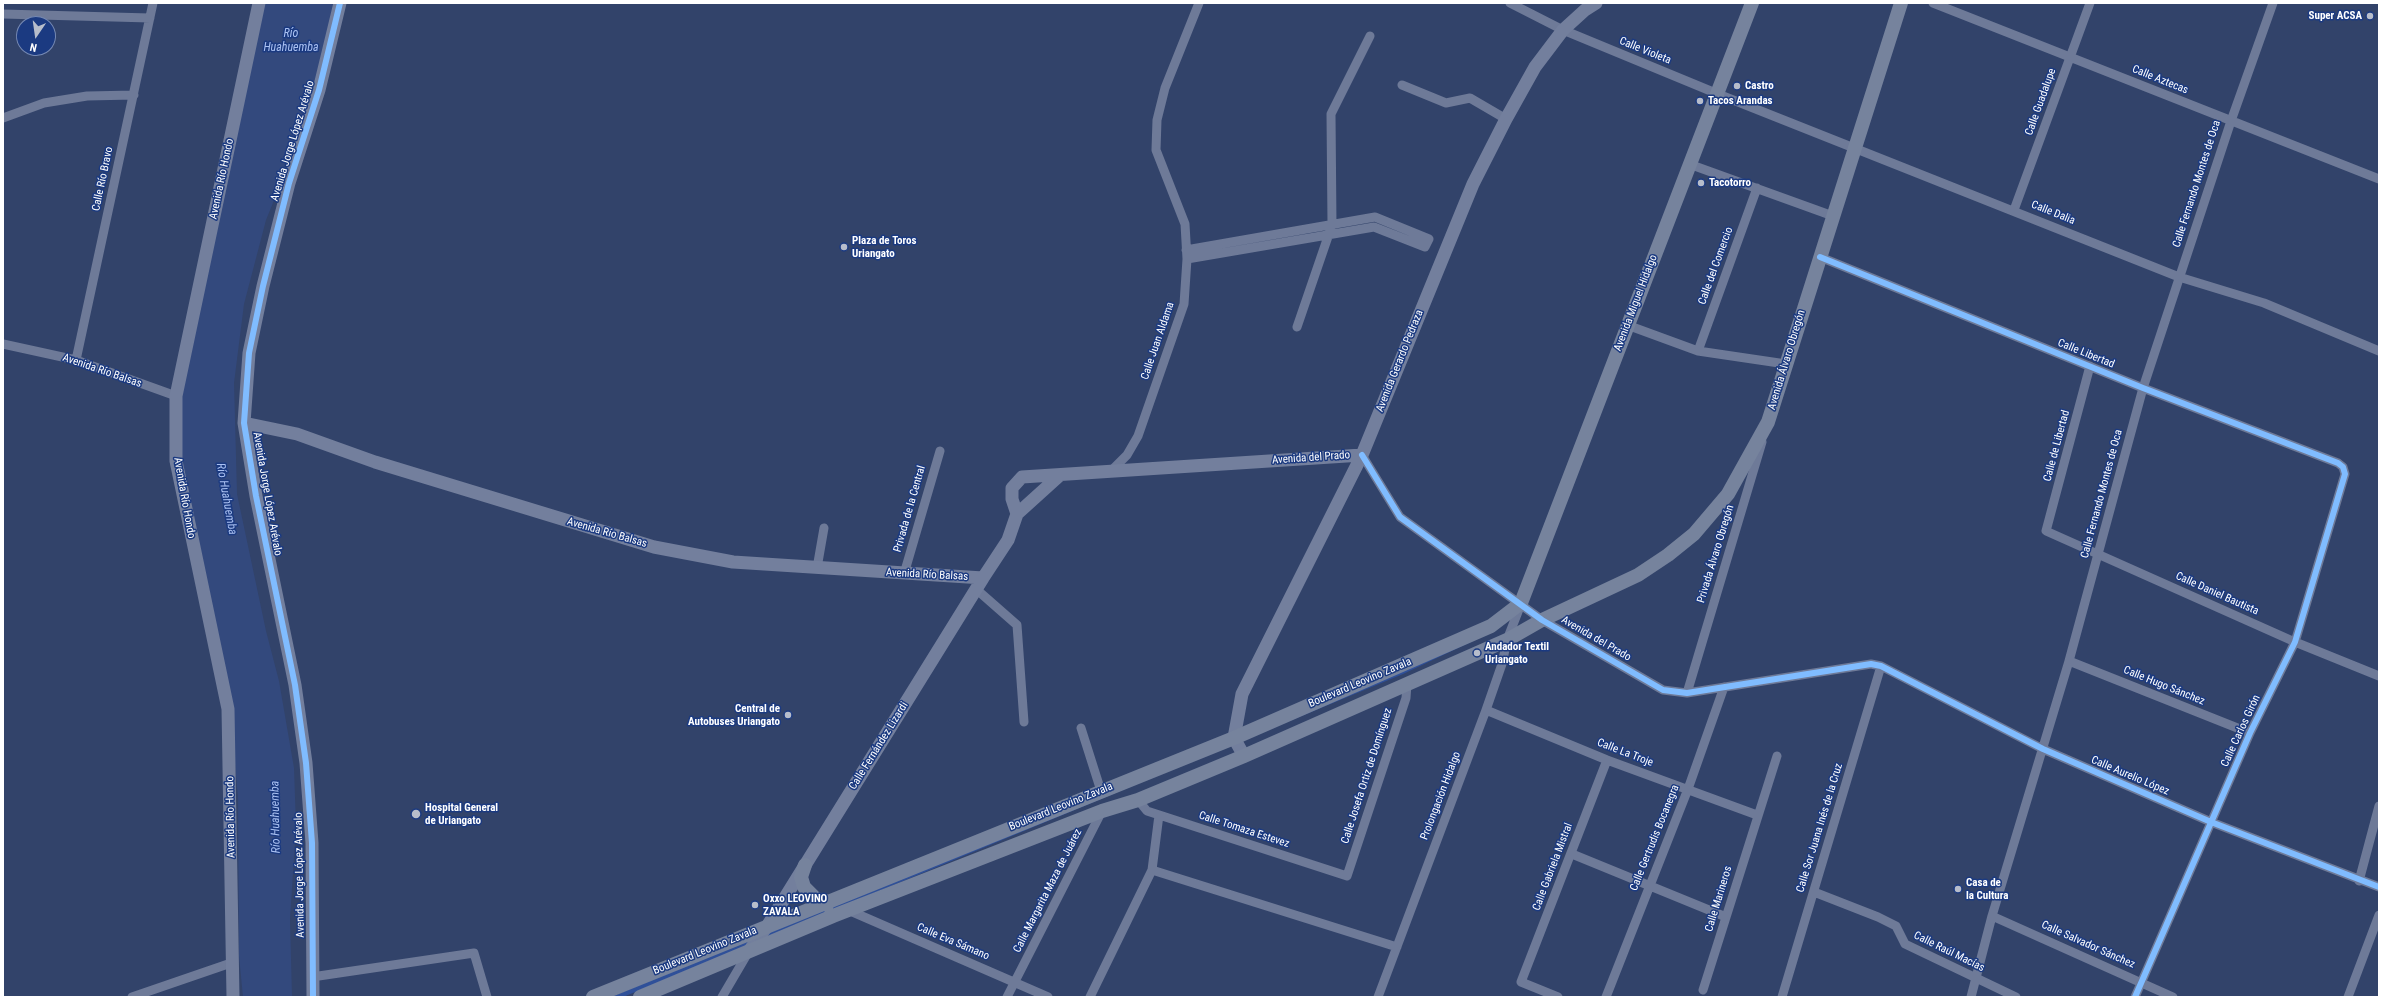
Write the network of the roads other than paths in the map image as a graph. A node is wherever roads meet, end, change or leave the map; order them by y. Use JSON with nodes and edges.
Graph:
{"nodes":[{"id":1,"x":153,"y":3,"type":"edge"},
{"id":2,"x":259,"y":3,"type":"edge"},
{"id":3,"x":340,"y":3,"type":"edge"},
{"id":4,"x":1199,"y":3,"type":"edge"},
{"id":5,"x":1510,"y":3,"type":"edge"},
{"id":6,"x":1596,"y":3,"type":"edge"},
{"id":7,"x":1752,"y":3,"type":"edge"},
{"id":8,"x":1900,"y":3,"type":"edge"},
{"id":9,"x":1933,"y":3,"type":"edge"},
{"id":10,"x":2090,"y":3,"type":"edge"},
{"id":11,"x":2273,"y":3,"type":"edge"},
{"id":12,"x":3,"y":14,"type":"edge"},
{"id":13,"x":150,"y":18,"type":"junction"},
{"id":14,"x":1563,"y":30,"type":"junction"},
{"id":15,"x":1370,"y":36,"type":"dead end"},
{"id":16,"x":2071,"y":57,"type":"junction"},
{"id":17,"x":1402,"y":85,"type":"dead end"},
{"id":18,"x":1718,"y":94,"type":"junction"},
{"id":19,"x":134,"y":95,"type":"junction"},
{"id":20,"x":3,"y":118,"type":"edge"},
{"id":21,"x":1506,"y":119,"type":"junction"},
{"id":22,"x":2231,"y":121,"type":"junction"},
{"id":23,"x":1855,"y":147,"type":"junction"},
{"id":24,"x":1690,"y":164,"type":"junction"},
{"id":25,"x":2379,"y":179,"type":"edge"},
{"id":26,"x":1757,"y":188,"type":"junction"},
{"id":27,"x":2014,"y":210,"type":"junction"},
{"id":28,"x":1833,"y":216,"type":"junction"},
{"id":29,"x":1332,"y":225,"type":"junction"},
{"id":30,"x":1328,"y":235,"type":"junction"},
{"id":31,"x":1187,"y":254,"type":"junction"},
{"id":32,"x":1820,"y":257,"type":"junction"},
{"id":33,"x":2179,"y":277,"type":"junction"},
{"id":34,"x":1628,"y":325,"type":"junction"},
{"id":35,"x":1297,"y":327,"type":"dead end"},
{"id":36,"x":3,"y":344,"type":"edge"},
{"id":37,"x":1698,"y":351,"type":"junction"},
{"id":38,"x":2379,"y":351,"type":"edge"},
{"id":39,"x":76,"y":360,"type":"junction"},
{"id":40,"x":1786,"y":364,"type":"junction"},
{"id":41,"x":2090,"y":366,"type":"junction"},
{"id":42,"x":2143,"y":388,"type":"junction"},
{"id":43,"x":176,"y":396,"type":"junction"},
{"id":44,"x":1768,"y":422,"type":"junction"},
{"id":45,"x":244,"y":423,"type":"junction"},
{"id":46,"x":940,"y":451,"type":"dead end"},
{"id":47,"x":1362,"y":455,"type":"junction"},
{"id":48,"x":2343,"y":468,"type":"joint"},
{"id":49,"x":1111,"y":471,"type":"junction"},
{"id":50,"x":1059,"y":476,"type":"junction"},
{"id":51,"x":1017,"y":514,"type":"junction"},
{"id":52,"x":824,"y":528,"type":"dead end"},
{"id":53,"x":2046,"y":531,"type":"joint"},
{"id":54,"x":2098,"y":555,"type":"junction"},
{"id":55,"x":817,"y":568,"type":"junction"},
{"id":56,"x":904,"y":574,"type":"junction"},
{"id":57,"x":982,"y":578,"type":"junction"},
{"id":58,"x":976,"y":589,"type":"junction"},
{"id":59,"x":1521,"y":603,"type":"junction"},
{"id":60,"x":1542,"y":620,"type":"junction"},
{"id":61,"x":1507,"y":640,"type":"junction"},
{"id":62,"x":2295,"y":642,"type":"junction"},
{"id":63,"x":2069,"y":660,"type":"junction"},
{"id":64,"x":1881,"y":666,"type":"junction"},
{"id":65,"x":1380,"y":675,"type":"junction"},
{"id":66,"x":2379,"y":676,"type":"edge"},
{"id":67,"x":1408,"y":684,"type":"junction"},
{"id":68,"x":1724,"y":687,"type":"junction"},
{"id":69,"x":1387,"y":693,"type":"junction"},
{"id":70,"x":1687,"y":694,"type":"junction"},
{"id":71,"x":1486,"y":710,"type":"junction"},
{"id":72,"x":1024,"y":722,"type":"dead end"},
{"id":73,"x":1081,"y":728,"type":"dead end"},
{"id":74,"x":2250,"y":733,"type":"junction"},
{"id":75,"x":1234,"y":738,"type":"junction"},
{"id":76,"x":2043,"y":749,"type":"junction"},
{"id":77,"x":1244,"y":756,"type":"junction"},
{"id":78,"x":1777,"y":756,"type":"dead end"},
{"id":79,"x":1607,"y":760,"type":"junction"},
{"id":80,"x":1688,"y":789,"type":"junction"},
{"id":81,"x":1101,"y":791,"type":"junction"},
{"id":82,"x":1138,"y":800,"type":"junction"},
{"id":83,"x":2379,"y":806,"type":"edge"},
{"id":84,"x":1102,"y":811,"type":"junction"},
{"id":85,"x":1159,"y":815,"type":"junction"},
{"id":86,"x":1757,"y":815,"type":"junction"},
{"id":87,"x":2211,"y":822,"type":"junction"},
{"id":88,"x":1572,"y":854,"type":"junction"},
{"id":89,"x":805,"y":865,"type":"junction"},
{"id":90,"x":1152,"y":870,"type":"junction"},
{"id":91,"x":1347,"y":876,"type":"joint"},
{"id":92,"x":2359,"y":881,"type":"junction"},
{"id":93,"x":1649,"y":885,"type":"junction"},
{"id":94,"x":2379,"y":887,"type":"edge"},
{"id":95,"x":1814,"y":892,"type":"junction"},
{"id":96,"x":826,"y":902,"type":"junction"},
{"id":97,"x":848,"y":910,"type":"junction"},
{"id":98,"x":2379,"y":915,"type":"edge"},
{"id":99,"x":833,"y":916,"type":"junction"},
{"id":100,"x":1992,"y":916,"type":"junction"},
{"id":101,"x":1726,"y":917,"type":"junction"},
{"id":102,"x":768,"y":925,"type":"junction"},
{"id":103,"x":1397,"y":947,"type":"junction"},
{"id":104,"x":749,"y":951,"type":"junction"},
{"id":105,"x":231,"y":963,"type":"junction"},
{"id":106,"x":312,"y":977,"type":"junction"},
{"id":107,"x":1976,"y":979,"type":"junction"},
{"id":108,"x":1015,"y":982,"type":"junction"},
{"id":109,"x":2142,"y":982,"type":"junction"},
{"id":110,"x":1703,"y":990,"type":"dead end"},
{"id":111,"x":132,"y":997,"type":"edge"},
{"id":112,"x":233,"y":997,"type":"edge"},
{"id":113,"x":313,"y":997,"type":"edge"},
{"id":114,"x":487,"y":997,"type":"edge"},
{"id":115,"x":593,"y":997,"type":"edge"},
{"id":116,"x":640,"y":997,"type":"edge"},
{"id":117,"x":722,"y":997,"type":"edge"},
{"id":118,"x":1007,"y":997,"type":"edge"},
{"id":119,"x":1048,"y":997,"type":"edge"},
{"id":120,"x":1090,"y":997,"type":"edge"},
{"id":121,"x":1378,"y":997,"type":"edge"},
{"id":122,"x":1558,"y":997,"type":"edge"},
{"id":123,"x":1606,"y":997,"type":"edge"},
{"id":124,"x":1782,"y":997,"type":"edge"},
{"id":125,"x":1972,"y":997,"type":"edge"},
{"id":126,"x":2016,"y":997,"type":"edge"},
{"id":127,"x":2135,"y":997,"type":"edge"},
{"id":128,"x":2173,"y":997,"type":"edge"},
{"id":129,"x":2348,"y":997,"type":"edge"}],
"edges":[{"from":1,"to":13,"type":"street","name":"Calle Río Bravo"},
{"from":2,"to":43,"type":"street","name":"Avenida Río Hondo"},
{"from":3,"to":45,"type":"street","name":"Avenida Jorge López Arévalo"},
{"from":4,"to":31,"type":"street","name":"Calle Juan Aldama"},
{"from":5,"to":14,"type":"street","name":"Calle Violeta"},
{"from":6,"to":14,"type":"street","name":"Avenida Gerardo Pedraza"},
{"from":7,"to":18,"type":"main road","name":"Avenida Miguel Hidalgo"},
{"from":8,"to":23,"type":"main road","name":"Avenida Álvaro Obregón"},
{"from":9,"to":16,"type":"street","name":"Calle Aztecas"},
{"from":10,"to":16,"type":"street","name":"Calle Guadalupe"},
{"from":11,"to":22,"type":"street","name":"Calle Fernando Montes de Oca"},
{"from":12,"to":13,"type":"street"},
{"from":13,"to":19,"type":"street","name":"Calle Río Bravo"},
{"from":14,"to":18,"type":"street","name":"Calle Violeta"},
{"from":14,"to":21,"type":"street","name":"Avenida Gerardo Pedraza"},
{"from":15,"to":29,"type":"street"},
{"from":16,"to":22,"type":"street","name":"Calle Aztecas"},
{"from":16,"to":27,"type":"street","name":"Calle Guadalupe"},
{"from":17,"to":21,"type":"street"},
{"from":18,"to":23,"type":"street","name":"Calle Dalia"},
{"from":18,"to":24,"type":"main road","name":"Avenida Miguel Hidalgo"},
{"from":19,"to":20,"type":"street"},
{"from":19,"to":39,"type":"street","name":"Calle Río Bravo"},
{"from":21,"to":47,"type":"street","name":"Avenida Gerardo Pedraza"},
{"from":22,"to":25,"type":"street","name":"Calle Aztecas"},
{"from":22,"to":33,"type":"street","name":"Calle Fernando Montes de Oca"},
{"from":23,"to":27,"type":"street","name":"Calle Dalia"},
{"from":23,"to":28,"type":"main road","name":"Avenida Álvaro Obregón"},
{"from":24,"to":26,"type":"street"},
{"from":24,"to":34,"type":"main road","name":"Avenida Miguel Hidalgo"},
{"from":26,"to":28,"type":"street"},
{"from":26,"to":37,"type":"street","name":"Calle del Comercio"},
{"from":27,"to":33,"type":"street","name":"Calle Dalia"},
{"from":28,"to":32,"type":"main road","name":"Avenida Álvaro Obregón"},
{"from":29,"to":30,"type":"street"},
{"from":29,"to":30,"type":"street"},
{"from":29,"to":31,"type":"street"},
{"from":30,"to":31,"type":"street"},
{"from":30,"to":35,"type":"street"},
{"from":31,"to":49,"type":"street","name":"Calle Juan Aldama"},
{"from":32,"to":40,"type":"main road","name":"Avenida Álvaro Obregón"},
{"from":32,"to":41,"type":"street","name":"Calle Libertad"},
{"from":33,"to":38,"type":"street","name":"Calle Dalia"},
{"from":33,"to":42,"type":"street","name":"Calle Fernando Montes de Oca"},
{"from":34,"to":37,"type":"street"},
{"from":34,"to":59,"type":"main road","name":"Avenida Miguel Hidalgo"},
{"from":36,"to":39,"type":"street","name":"Avenida Río Balsas"},
{"from":37,"to":40,"type":"street"},
{"from":39,"to":43,"type":"street","name":"Avenida Río Balsas"},
{"from":40,"to":44,"type":"main road","name":"Avenida Álvaro Obregón"},
{"from":41,"to":42,"type":"street","name":"Calle Libertad"},
{"from":41,"to":53,"type":"street","name":"Calle de Libertad"},
{"from":42,"to":48,"type":"street","name":"Calle Libertad"},
{"from":42,"to":54,"type":"street","name":"Calle Fernando Montes de Oca"},
{"from":43,"to":105,"type":"street","name":"Avenida Río Hondo"},
{"from":44,"to":60,"type":"main road","name":"Avenida Álvaro Obregón"},
{"from":44,"to":70,"type":"street","name":"Privada Álvaro Obregón"},
{"from":45,"to":55,"type":"street","name":"Avenida Río Balsas"},
{"from":45,"to":106,"type":"street","name":"Avenida Jorge López Arévalo"},
{"from":46,"to":56,"type":"street","name":"Privada de la Central"},
{"from":47,"to":49,"type":"street","name":"Avenida del Prado"},
{"from":47,"to":59,"type":"street","name":"Avenida del Prado"},
{"from":47,"to":75,"type":"street","name":"Avenida Gerardo Pedraza"},
{"from":48,"to":62,"type":"street","name":"Calle Carlos Girón"},
{"from":49,"to":50,"type":"street","name":"Avenida del Prado"},
{"from":50,"to":51,"type":"street"},
{"from":50,"to":51,"type":"street","name":"Avenida del Prado"},
{"from":51,"to":57,"type":"street","name":"Calle Fernández Lizardi"},
{"from":52,"to":55,"type":"street"},
{"from":53,"to":54,"type":"street","name":"Calle Daniel Bautista"},
{"from":54,"to":62,"type":"street","name":"Calle Daniel Bautista"},
{"from":54,"to":63,"type":"street","name":"Calle Fernando Montes de Oca"},
{"from":55,"to":56,"type":"street","name":"Avenida Río Balsas"},
{"from":56,"to":57,"type":"street","name":"Avenida Río Balsas"},
{"from":57,"to":58,"type":"street","name":"Calle Fernández Lizardi"},
{"from":58,"to":72,"type":"street"},
{"from":58,"to":89,"type":"street","name":"Calle Fernández Lizardi"},
{"from":59,"to":60,"type":"street","name":"Avenida del Prado"},
{"from":59,"to":61,"type":"street","name":"Prolongación Hidalgo"},
{"from":59,"to":65,"type":"main road","name":"Boulevard Leovino Zavala"},
{"from":60,"to":61,"type":"main road","name":"Boulevard Leovino Zavala"},
{"from":60,"to":70,"type":"street","name":"Avenida del Prado"},
{"from":61,"to":67,"type":"main road","name":"Boulevard Leovino Zavala"},
{"from":61,"to":71,"type":"street","name":"Prolongación Hidalgo"},
{"from":62,"to":66,"type":"street","name":"Calle Daniel Bautista"},
{"from":62,"to":74,"type":"street","name":"Calle Carlos Girón"},
{"from":63,"to":74,"type":"street","name":"Calle Hugo Sánchez"},
{"from":63,"to":76,"type":"street","name":"Calle Fernando Montes de Oca"},
{"from":64,"to":68,"type":"street","name":"Avenida del Prado"},
{"from":64,"to":76,"type":"street","name":"Calle Aurelio López"},
{"from":64,"to":95,"type":"street","name":"Calle Sor Juana Inés de la Cruz"},
{"from":65,"to":69,"type":"main road"},
{"from":65,"to":75,"type":"main road","name":"Boulevard Leovino Zavala"},
{"from":67,"to":69,"type":"main road","name":"Boulevard Leovino Zavala"},
{"from":67,"to":91,"type":"street","name":"Calle Josefa Ortiz de Domínguez"},
{"from":68,"to":70,"type":"street","name":"Avenida del Prado"},
{"from":68,"to":80,"type":"street","name":"Calle Gertrudis Bocanegra"},
{"from":69,"to":77,"type":"main road","name":"Boulevard Leovino Zavala"},
{"from":71,"to":79,"type":"street","name":"Calle La Troje"},
{"from":71,"to":103,"type":"street","name":"Prolongación Hidalgo"},
{"from":73,"to":81,"type":"street"},
{"from":74,"to":87,"type":"street","name":"Calle Carlos Girón"},
{"from":75,"to":77,"type":"street"},
{"from":75,"to":81,"type":"main road","name":"Boulevard Leovino Zavala"},
{"from":76,"to":87,"type":"street","name":"Calle Aurelio López"},
{"from":76,"to":100,"type":"street","name":"Calle Fernando Montes de Oca"},
{"from":77,"to":82,"type":"main road","name":"Boulevard Leovino Zavala"},
{"from":78,"to":86,"type":"street","name":"Calle Marineros"},
{"from":79,"to":80,"type":"street","name":"Calle La Troje"},
{"from":79,"to":88,"type":"street","name":"Calle Gabriela Mistral"},
{"from":80,"to":86,"type":"street","name":"Calle La Troje"},
{"from":80,"to":93,"type":"street","name":"Calle Gertrudis Bocanegra"},
{"from":81,"to":96,"type":"main road","name":"Boulevard Leovino Zavala"},
{"from":82,"to":84,"type":"main road","name":"Boulevard Leovino Zavala"},
{"from":82,"to":85,"type":"street","name":"Calle Tomaza Estevez"},
{"from":83,"to":92,"type":"street"},
{"from":84,"to":97,"type":"main road","name":"Boulevard Leovino Zavala"},
{"from":84,"to":108,"type":"street","name":"Calle Margarita Maza de Juárez"},
{"from":85,"to":90,"type":"street"},
{"from":85,"to":91,"type":"street","name":"Calle Tomaza Estevez"},
{"from":86,"to":101,"type":"street","name":"Calle Marineros"},
{"from":87,"to":92,"type":"street","name":"Calle Aurelio López"},
{"from":87,"to":109,"type":"street","name":"Calle Carlos Girón"},
{"from":88,"to":93,"type":"street"},
{"from":88,"to":122,"type":"street","name":"Calle Gabriela Mistral"},
{"from":89,"to":96,"type":"main road"},
{"from":89,"to":102,"type":"street","name":"Calle Fernández Lizardi"},
{"from":90,"to":103,"type":"street"},
{"from":90,"to":120,"type":"street"},
{"from":92,"to":94,"type":"street","name":"Calle Aurelio López"},
{"from":93,"to":101,"type":"street"},
{"from":93,"to":123,"type":"street","name":"Calle Gertrudis Bocanegra"},
{"from":95,"to":107,"type":"street","name":"Calle Raúl Macías"},
{"from":95,"to":124,"type":"street","name":"Calle Sor Juana Inés de la Cruz"},
{"from":96,"to":99,"type":"main road"},
{"from":96,"to":102,"type":"main road","name":"Boulevard Leovino Zavala"},
{"from":97,"to":99,"type":"main road","name":"Boulevard Leovino Zavala"},
{"from":97,"to":108,"type":"street","name":"Calle Eva Sámano"},
{"from":98,"to":129,"type":"street"},
{"from":99,"to":104,"type":"main road","name":"Boulevard Leovino Zavala"},
{"from":100,"to":107,"type":"street","name":"Calle Fernando Montes de Oca"},
{"from":100,"to":109,"type":"street","name":"Calle Salvador Sánchez"},
{"from":101,"to":110,"type":"street","name":"Calle Marineros"},
{"from":102,"to":104,"type":"street","name":"Calle Fernández Lizardi"},
{"from":102,"to":115,"type":"main road","name":"Boulevard Leovino Zavala"},
{"from":103,"to":121,"type":"street","name":"Prolongación Hidalgo"},
{"from":104,"to":116,"type":"main road","name":"Boulevard Leovino Zavala"},
{"from":104,"to":117,"type":"street","name":"Calle Fernández Lizardi"},
{"from":105,"to":111,"type":"street"},
{"from":105,"to":112,"type":"street","name":"Avenida Río Hondo"},
{"from":106,"to":113,"type":"street","name":"Avenida Jorge López Arévalo"},
{"from":106,"to":114,"type":"street"},
{"from":107,"to":125,"type":"street","name":"Calle Fernando Montes de Oca"},
{"from":107,"to":126,"type":"street","name":"Calle Raúl Macías"},
{"from":108,"to":118,"type":"street","name":"Calle Margarita Maza de Juárez"},
{"from":108,"to":119,"type":"street","name":"Calle Eva Sámano"},
{"from":109,"to":127,"type":"street","name":"Calle Carlos Girón"},
{"from":109,"to":128,"type":"street","name":"Calle Salvador Sánchez"}]}
